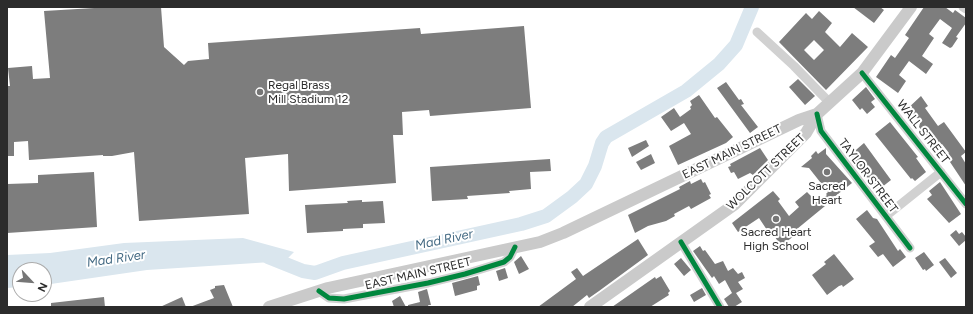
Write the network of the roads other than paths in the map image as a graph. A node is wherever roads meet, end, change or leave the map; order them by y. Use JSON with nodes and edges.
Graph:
{"nodes":[{"id":1,"x":912,"y":7,"type":"edge"},
{"id":2,"x":963,"y":7,"type":"edge"},
{"id":3,"x":966,"y":9,"type":"edge"},
{"id":4,"x":757,"y":32,"type":"dead end"},
{"id":5,"x":862,"y":73,"type":"junction"},
{"id":6,"x":830,"y":103,"type":"junction"},
{"id":7,"x":817,"y":114,"type":"junction"},
{"id":8,"x":941,"y":172,"type":"junction"},
{"id":9,"x":966,"y":204,"type":"edge"},
{"id":10,"x":886,"y":216,"type":"junction"},
{"id":11,"x":681,"y":242,"type":"junction"},
{"id":12,"x":515,"y":247,"type":"junction"},
{"id":13,"x":910,"y":248,"type":"dead end"},
{"id":14,"x":319,"y":291,"type":"junction"},
{"id":15,"x":269,"y":307,"type":"edge"},
{"id":16,"x":590,"y":307,"type":"edge"},
{"id":17,"x":720,"y":307,"type":"edge"}],
"edges":[{"from":1,"to":5,"type":"main road","name":"EAST MAIN STREET"},
{"from":2,"to":3,"type":"street"},
{"from":4,"to":6,"type":"street"},
{"from":5,"to":6,"type":"main road","name":"EAST MAIN STREET"},
{"from":5,"to":8,"type":"street","name":"WALL STREET"},
{"from":6,"to":7,"type":"main road","name":"EAST MAIN STREET"},
{"from":7,"to":10,"type":"street","name":"TAYLOR STREET"},
{"from":7,"to":11,"type":"main road","name":"WOLCOTT STREET"},
{"from":7,"to":12,"type":"main road","name":"EAST MAIN STREET"},
{"from":8,"to":9,"type":"street","name":"WALL STREET"},
{"from":8,"to":10,"type":"street"},
{"from":10,"to":13,"type":"street","name":"TAYLOR STREET"},
{"from":11,"to":16,"type":"main road","name":"WOLCOTT STREET"},
{"from":11,"to":17,"type":"street"},
{"from":12,"to":14,"type":"main road","name":"EAST MAIN STREET"},
{"from":12,"to":14,"type":"street","name":"EAST MAIN STREET"},
{"from":14,"to":15,"type":"main road","name":"EAST MAIN STREET"}]}
